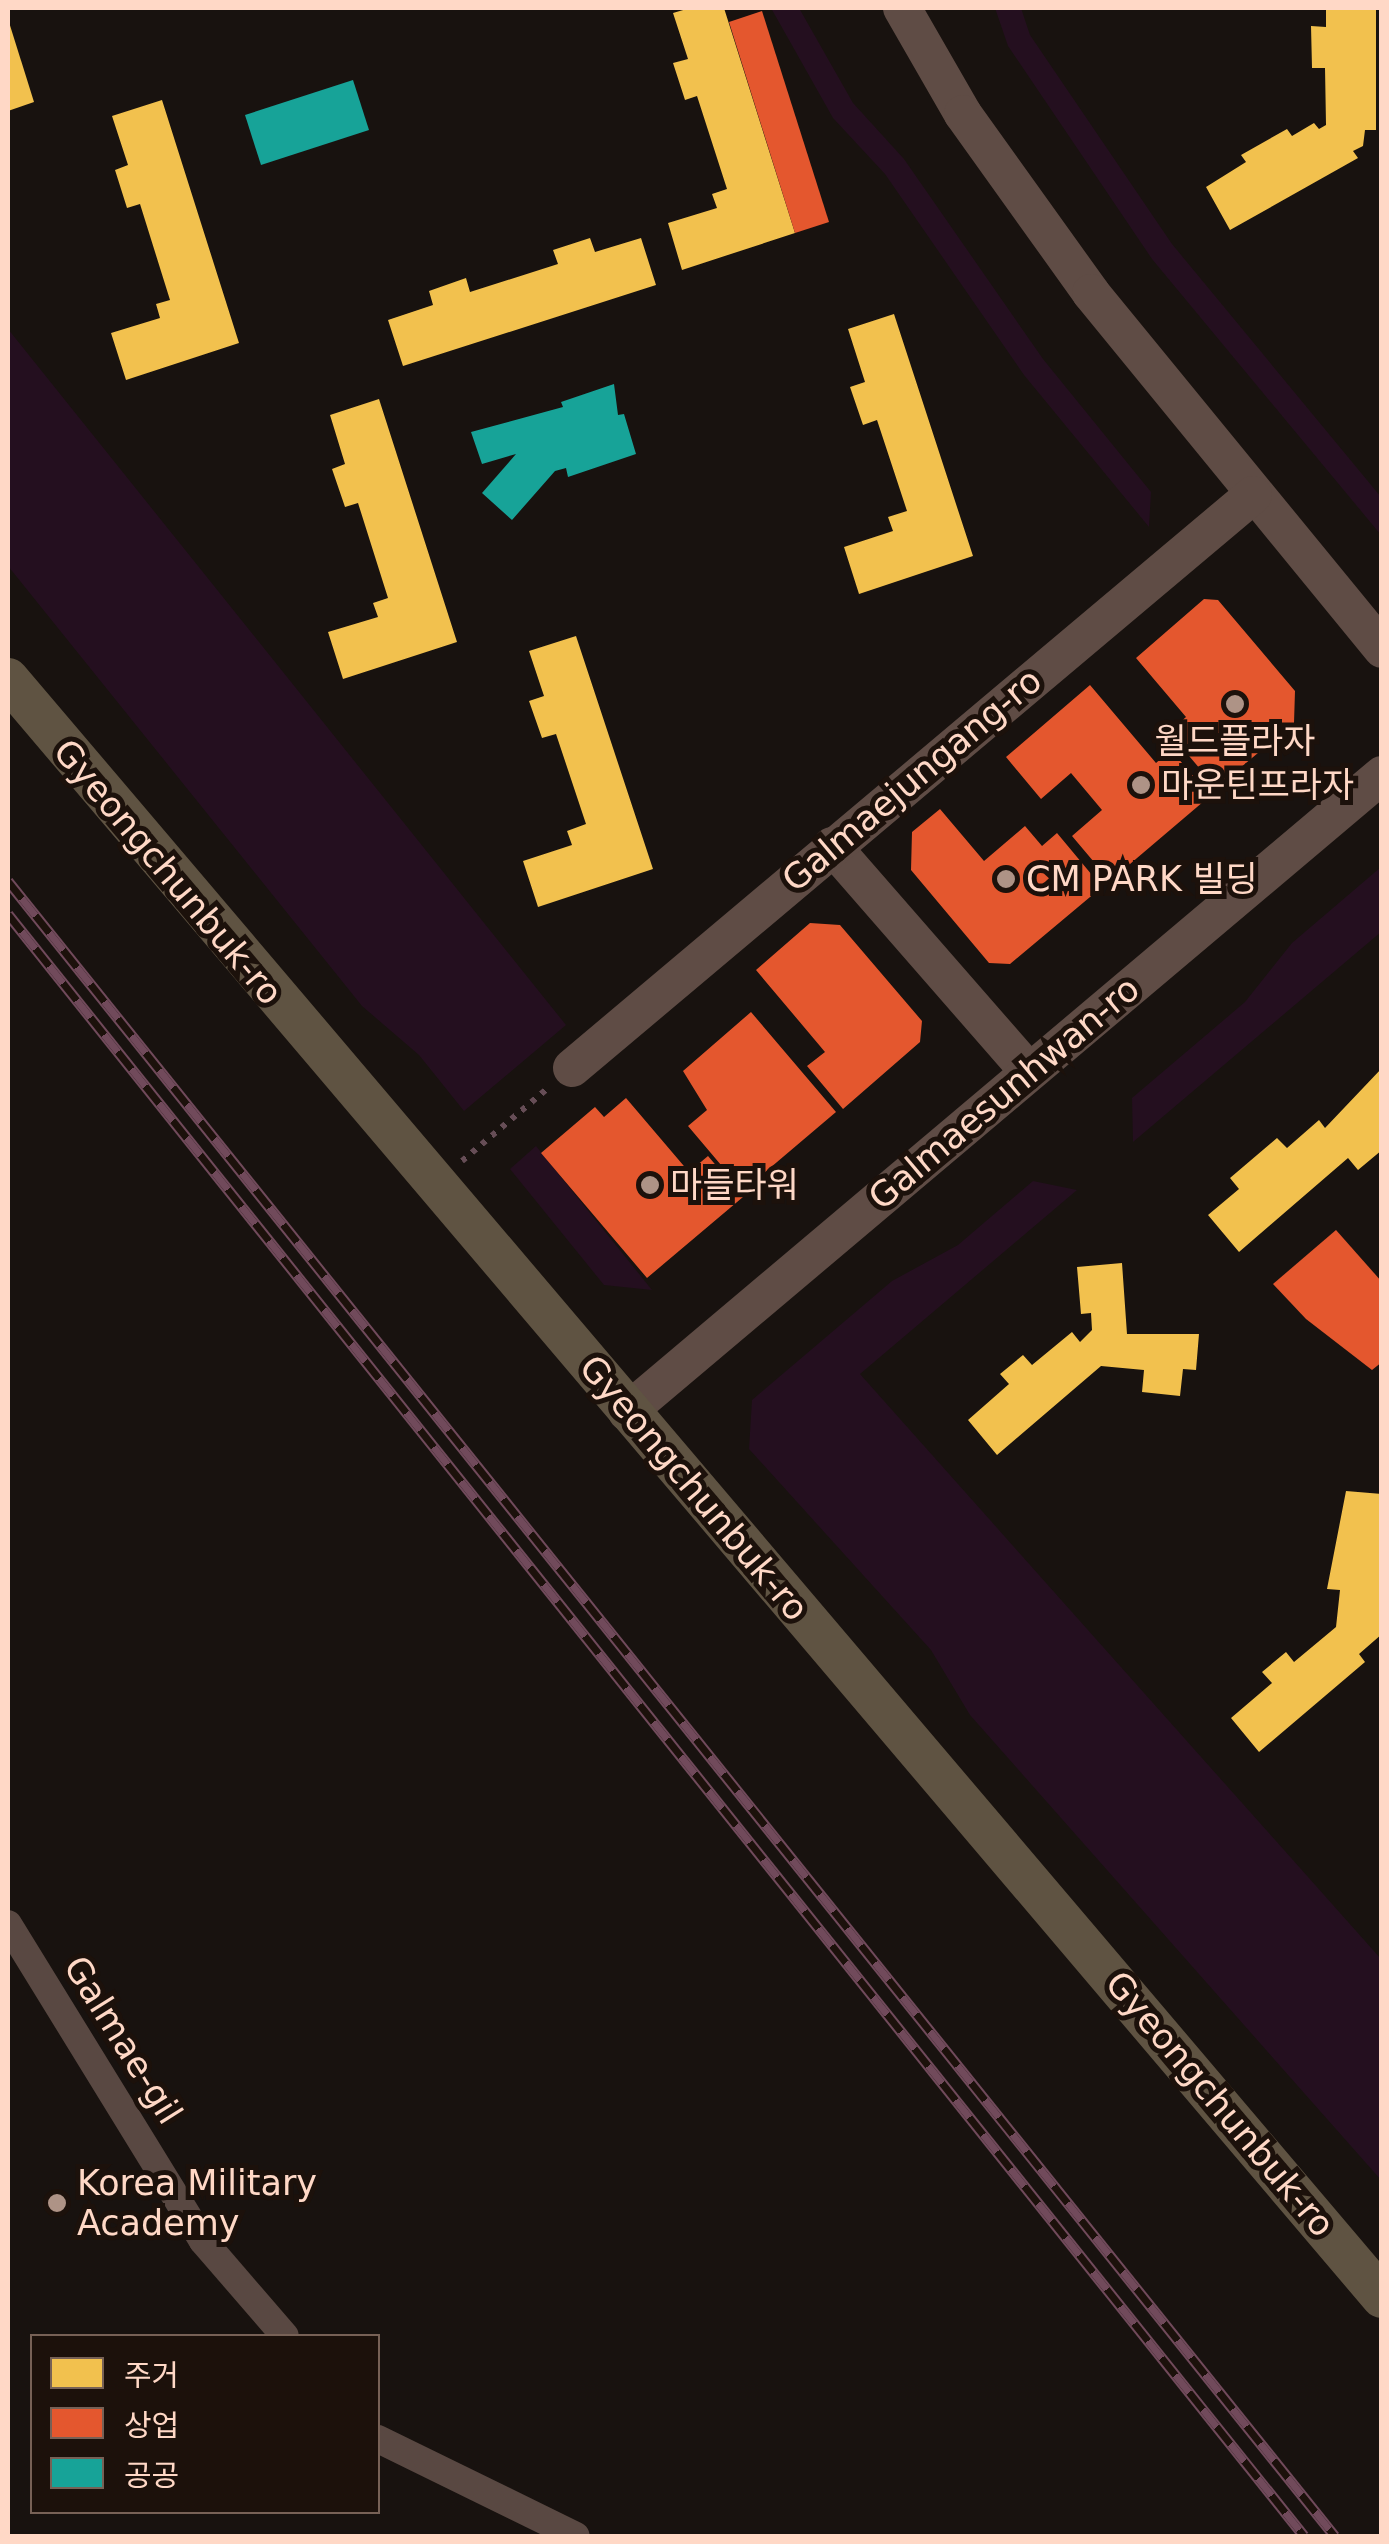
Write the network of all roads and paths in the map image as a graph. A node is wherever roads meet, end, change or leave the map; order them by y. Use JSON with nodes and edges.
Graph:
{"nodes":[{"id":1,"x":902,"y":8,"type":"edge"},
{"id":2,"x":1253,"y":495,"type":"junction"},
{"id":3,"x":1382,"y":649,"type":"edge"},
{"id":4,"x":8,"y":679,"type":"edge"},
{"id":5,"x":1382,"y":776,"type":"edge"},
{"id":6,"x":832,"y":846,"type":"junction"},
{"id":7,"x":572,"y":1068,"type":"joint"},
{"id":8,"x":1028,"y":1071,"type":"junction"},
{"id":9,"x":436,"y":1183,"type":"junction"},
{"id":10,"x":628,"y":1412,"type":"junction"},
{"id":11,"x":8,"y":1924,"type":"edge"},
{"id":12,"x":1382,"y":2297,"type":"edge"},
{"id":13,"x":283,"y":2334,"type":"edge"},
{"id":14,"x":380,"y":2440,"type":"edge"},
{"id":15,"x":576,"y":2536,"type":"edge"}],
"edges":[{"from":1,"to":2,"type":"street"},
{"from":2,"to":3,"type":"street"},
{"from":2,"to":6,"type":"street","name":"Galmaejungang-ro"},
{"from":4,"to":9,"type":"main road","name":"Gyeongchunbuk-ro"},
{"from":5,"to":8,"type":"street","name":"Galmaesunhwan-ro"},
{"from":6,"to":7,"type":"street","name":"Galmaejungang-ro"},
{"from":6,"to":8,"type":"street"},
{"from":7,"to":9,"type":"path"},
{"from":8,"to":10,"type":"street","name":"Galmaesunhwan-ro"},
{"from":9,"to":10,"type":"main road","name":"Gyeongchunbuk-ro"},
{"from":10,"to":12,"type":"main road","name":"Gyeongchunbuk-ro"},
{"from":11,"to":13,"type":"street","name":"Galmae-gil"},
{"from":14,"to":15,"type":"street"}]}
